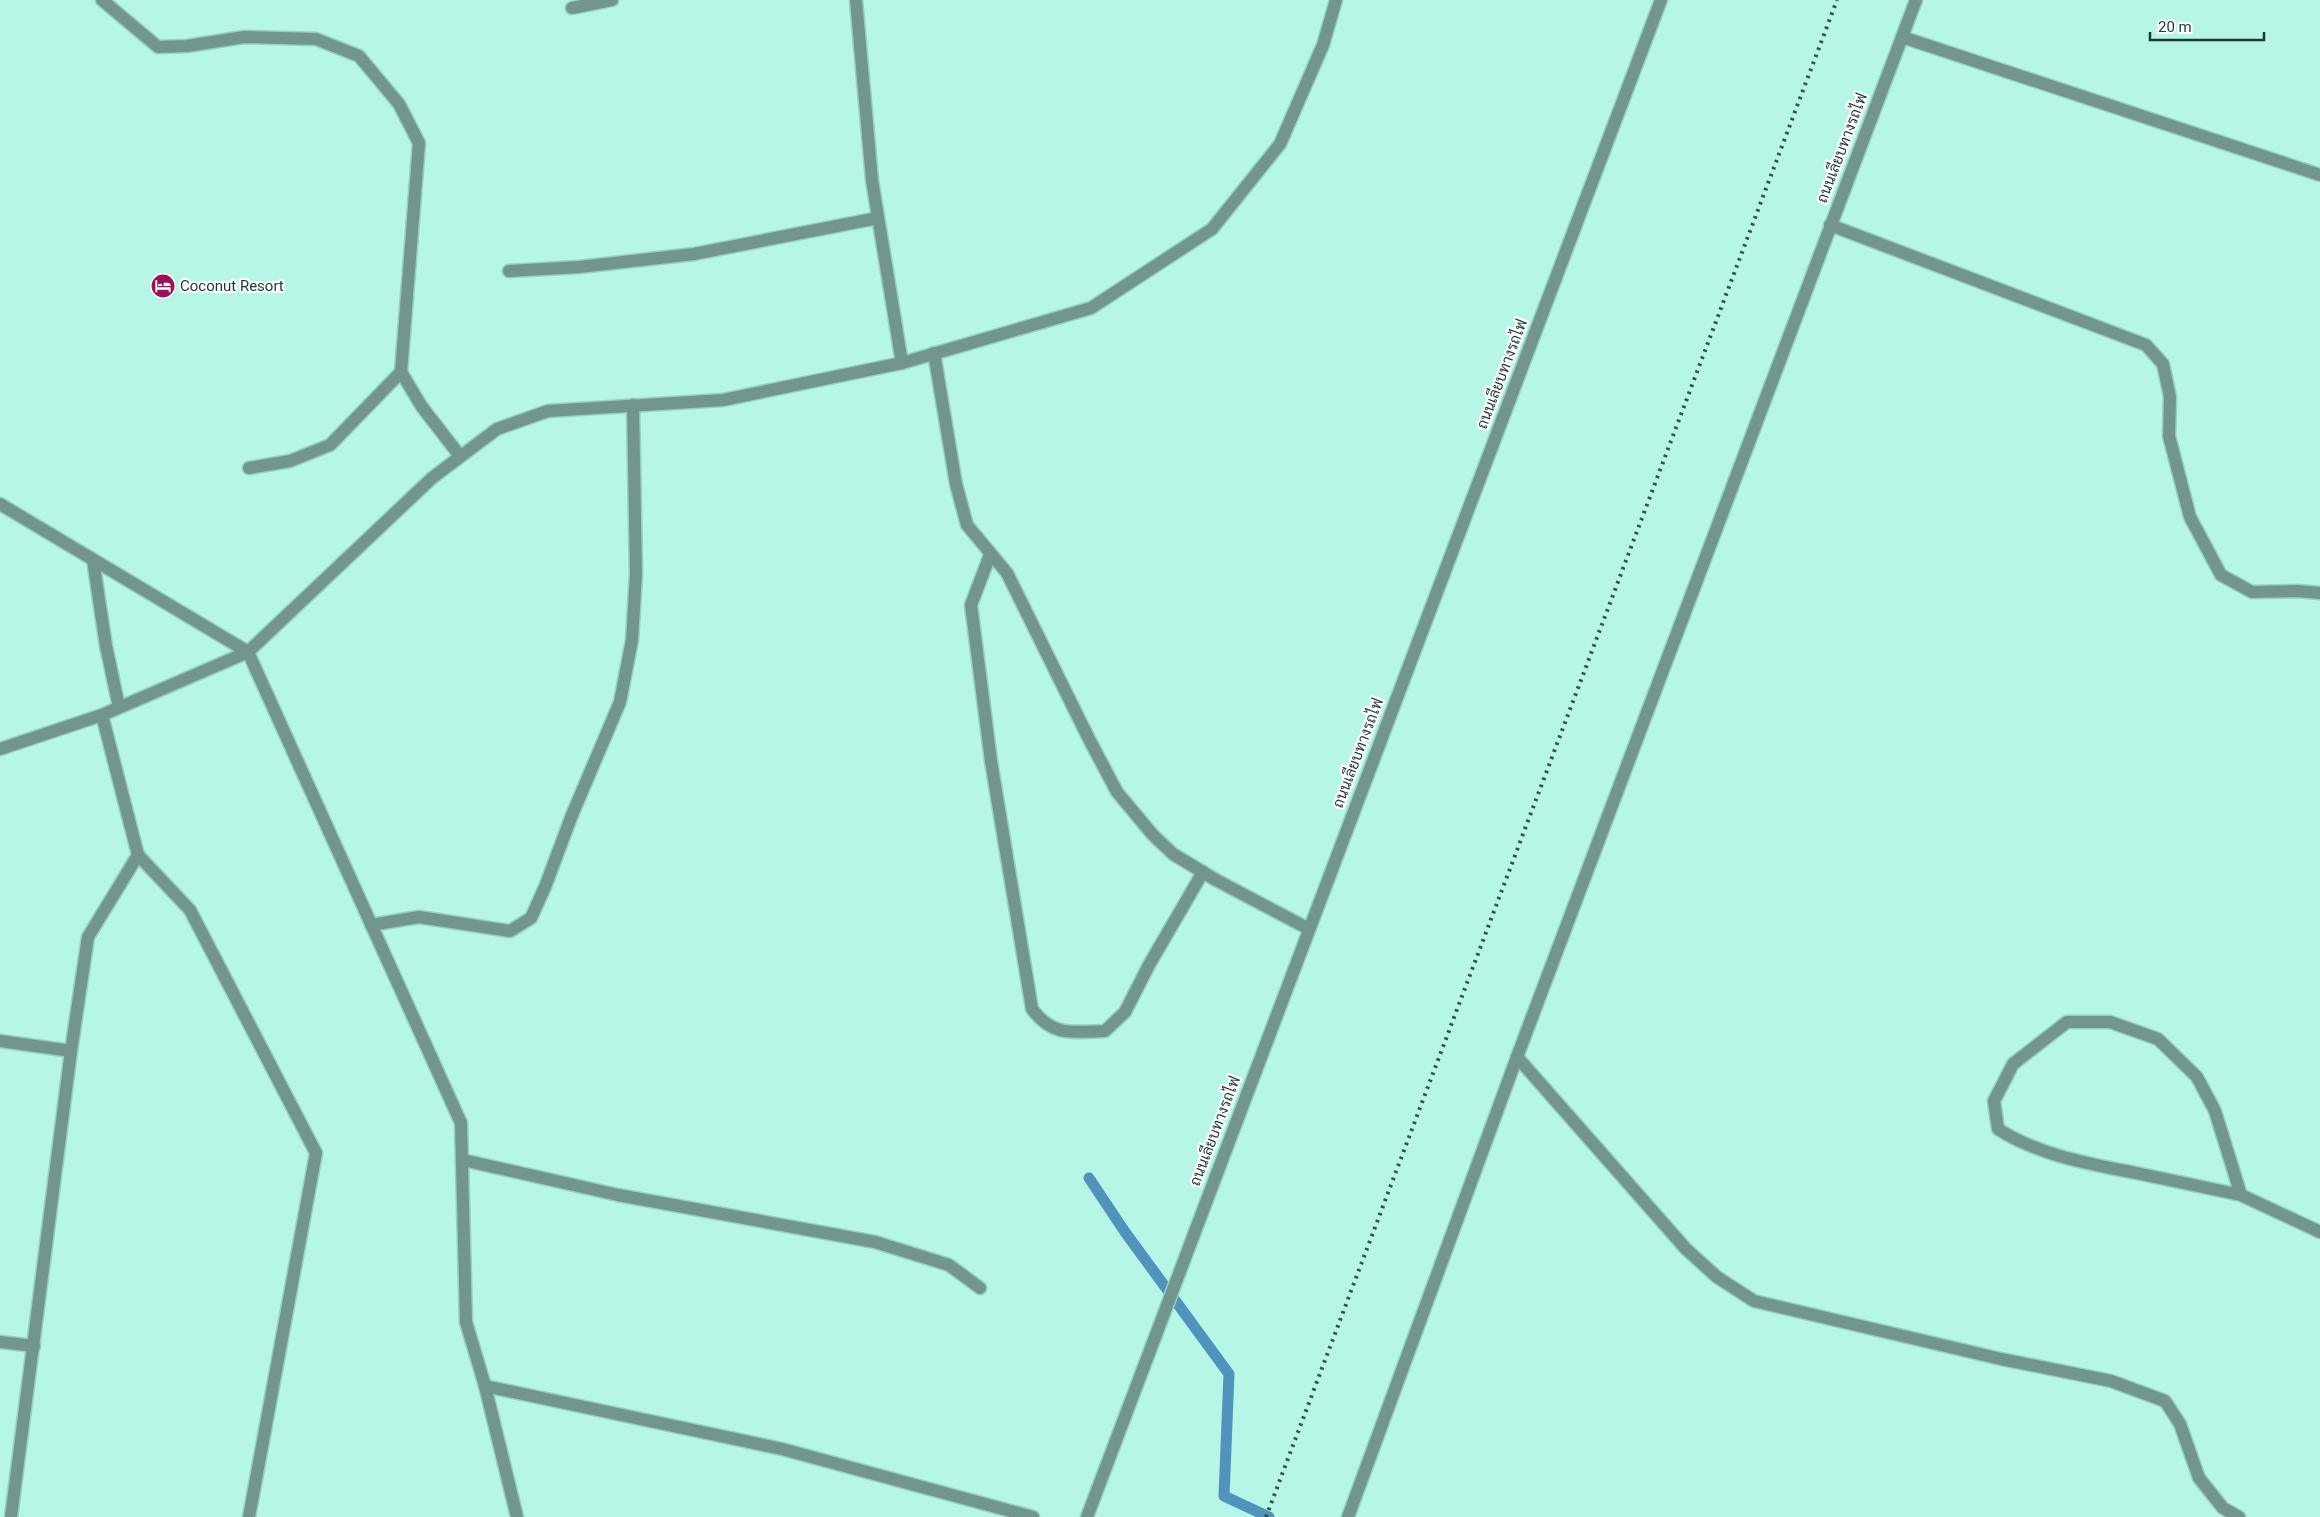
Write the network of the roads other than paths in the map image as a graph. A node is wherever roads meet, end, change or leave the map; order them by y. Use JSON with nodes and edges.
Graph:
{"nodes":[{"id":1,"x":102,"y":0,"type":"edge"},
{"id":2,"x":612,"y":0,"type":"edge"},
{"id":3,"x":856,"y":0,"type":"edge"},
{"id":4,"x":1336,"y":0,"type":"edge"},
{"id":5,"x":1661,"y":0,"type":"edge"},
{"id":6,"x":1916,"y":0,"type":"edge"},
{"id":7,"x":572,"y":8,"type":"dead end"},
{"id":8,"x":1902,"y":38,"type":"junction"},
{"id":9,"x":2320,"y":174,"type":"edge"},
{"id":10,"x":878,"y":218,"type":"junction"},
{"id":11,"x":1830,"y":225,"type":"junction"},
{"id":12,"x":509,"y":271,"type":"dead end"},
{"id":13,"x":934,"y":353,"type":"junction"},
{"id":14,"x":902,"y":363,"type":"junction"},
{"id":15,"x":401,"y":372,"type":"junction"},
{"id":16,"x":633,"y":405,"type":"junction"},
{"id":17,"x":460,"y":456,"type":"junction"},
{"id":18,"x":249,"y":468,"type":"dead end"},
{"id":19,"x":0,"y":504,"type":"edge"},
{"id":20,"x":990,"y":555,"type":"junction"},
{"id":21,"x":93,"y":560,"type":"junction"},
{"id":22,"x":2320,"y":593,"type":"edge"},
{"id":23,"x":248,"y":652,"type":"junction"},
{"id":24,"x":119,"y":707,"type":"junction"},
{"id":25,"x":102,"y":715,"type":"junction"},
{"id":26,"x":0,"y":749,"type":"edge"},
{"id":27,"x":138,"y":855,"type":"junction"},
{"id":28,"x":1203,"y":872,"type":"junction"},
{"id":29,"x":371,"y":925,"type":"junction"},
{"id":30,"x":1309,"y":929,"type":"junction"},
{"id":31,"x":0,"y":1041,"type":"edge"},
{"id":32,"x":70,"y":1051,"type":"junction"},
{"id":33,"x":1517,"y":1058,"type":"junction"},
{"id":34,"x":463,"y":1160,"type":"junction"},
{"id":35,"x":2241,"y":1194,"type":"junction"},
{"id":36,"x":2320,"y":1232,"type":"edge"},
{"id":37,"x":980,"y":1288,"type":"dead end"},
{"id":38,"x":0,"y":1342,"type":"edge"},
{"id":39,"x":34,"y":1346,"type":"junction"},
{"id":40,"x":485,"y":1386,"type":"junction"},
{"id":41,"x":11,"y":1517,"type":"edge"},
{"id":42,"x":249,"y":1517,"type":"edge"},
{"id":43,"x":517,"y":1517,"type":"edge"},
{"id":44,"x":1033,"y":1517,"type":"edge"},
{"id":45,"x":1087,"y":1517,"type":"edge"},
{"id":46,"x":1348,"y":1517,"type":"edge"},
{"id":47,"x":2240,"y":1517,"type":"edge"}],
"edges":[{"from":1,"to":15,"type":"street"},
{"from":2,"to":7,"type":"street"},
{"from":3,"to":10,"type":"street"},
{"from":4,"to":13,"type":"street"},
{"from":5,"to":30,"type":"street","name":"ถนนเลียบทางรถไฟ"},
{"from":6,"to":8,"type":"street","name":"ถนนเลียบทางรถไฟ"},
{"from":8,"to":9,"type":"street"},
{"from":8,"to":11,"type":"street","name":"ถนนเลียบทางรถไฟ"},
{"from":10,"to":12,"type":"street"},
{"from":10,"to":14,"type":"street"},
{"from":11,"to":22,"type":"street"},
{"from":11,"to":33,"type":"street","name":"ถนนเลียบทางรถไฟ"},
{"from":13,"to":14,"type":"street"},
{"from":13,"to":20,"type":"street"},
{"from":14,"to":16,"type":"street"},
{"from":15,"to":17,"type":"street"},
{"from":15,"to":18,"type":"street"},
{"from":16,"to":17,"type":"street"},
{"from":16,"to":29,"type":"street"},
{"from":17,"to":23,"type":"street"},
{"from":19,"to":21,"type":"street"},
{"from":20,"to":28,"type":"street"},
{"from":20,"to":28,"type":"street"},
{"from":21,"to":23,"type":"street"},
{"from":21,"to":24,"type":"street"},
{"from":23,"to":24,"type":"street"},
{"from":23,"to":29,"type":"street"},
{"from":24,"to":25,"type":"street"},
{"from":25,"to":26,"type":"street"},
{"from":25,"to":27,"type":"street"},
{"from":27,"to":32,"type":"street"},
{"from":27,"to":42,"type":"street"},
{"from":28,"to":30,"type":"street"},
{"from":29,"to":34,"type":"street"},
{"from":30,"to":45,"type":"street","name":"ถนนเลียบทางรถไฟ"},
{"from":31,"to":32,"type":"street"},
{"from":32,"to":39,"type":"street"},
{"from":33,"to":46,"type":"street","name":"ถนนเลียบทางรถไฟ"},
{"from":33,"to":47,"type":"street"},
{"from":34,"to":37,"type":"street"},
{"from":34,"to":40,"type":"street"},
{"from":35,"to":35,"type":"street"},
{"from":35,"to":36,"type":"street"},
{"from":38,"to":39,"type":"street"},
{"from":39,"to":41,"type":"street"},
{"from":40,"to":43,"type":"street"},
{"from":40,"to":44,"type":"street"}]}
